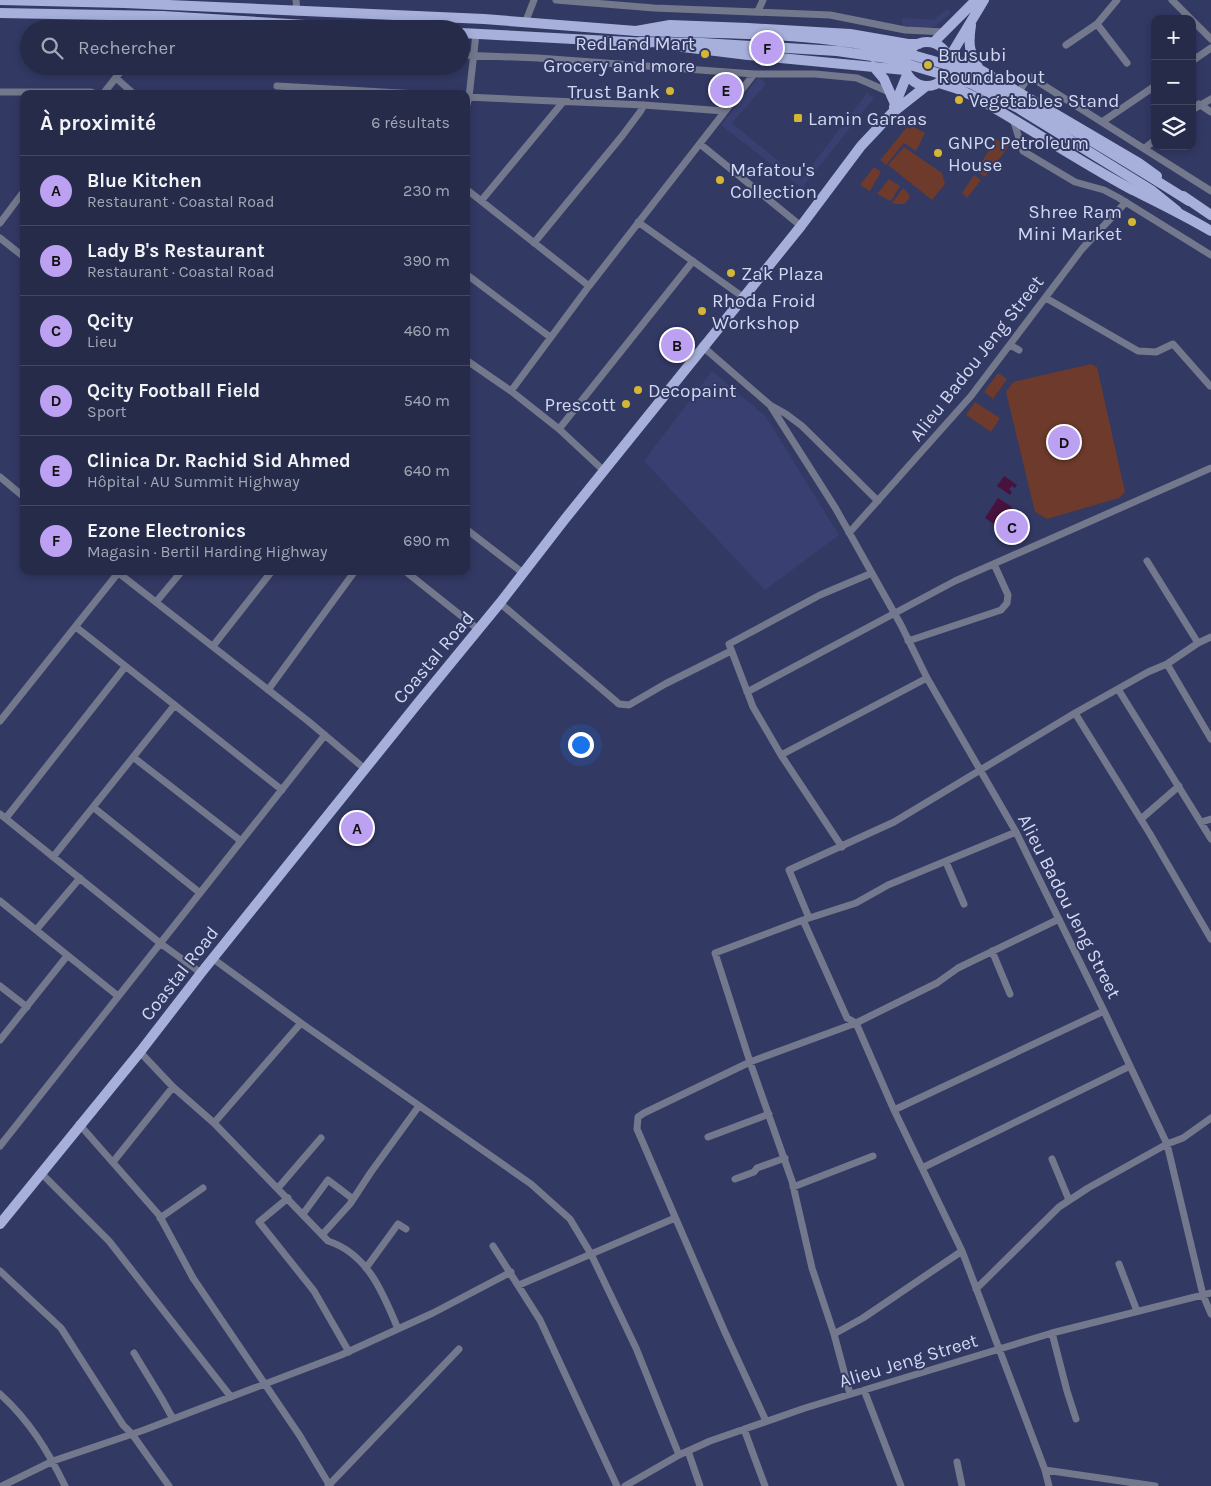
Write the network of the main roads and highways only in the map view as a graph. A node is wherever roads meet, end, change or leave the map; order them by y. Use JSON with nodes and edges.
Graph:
{"nodes":[{"id":1,"x":0,"y":0,"type":"edge"},
{"id":2,"x":7,"y":0,"type":"edge"},
{"id":3,"x":976,"y":0,"type":"edge"},
{"id":4,"x":984,"y":0,"type":"edge"},
{"id":5,"x":0,"y":13,"type":"edge"},
{"id":6,"x":226,"y":20,"type":"edge"},
{"id":7,"x":972,"y":22,"type":"junction"},
{"id":8,"x":636,"y":31,"type":"junction"},
{"id":9,"x":470,"y":34,"type":"edge"},
{"id":10,"x":640,"y":42,"type":"junction"},
{"id":11,"x":933,"y":43,"type":"junction"},
{"id":12,"x":919,"y":44,"type":"junction"},
{"id":13,"x":948,"y":58,"type":"junction"},
{"id":14,"x":873,"y":66,"type":"junction"},
{"id":15,"x":979,"y":69,"type":"junction"},
{"id":16,"x":906,"y":72,"type":"junction"},
{"id":17,"x":939,"y":84,"type":"junction"},
{"id":18,"x":925,"y":87,"type":"junction"},
{"id":19,"x":894,"y":108,"type":"junction"},
{"id":20,"x":1189,"y":201,"type":"junction"},
{"id":21,"x":1177,"y":211,"type":"junction"},
{"id":22,"x":1211,"y":215,"type":"edge"},
{"id":23,"x":1211,"y":231,"type":"edge"},
{"id":24,"x":0,"y":1224,"type":"edge"}],
"edges":[{"from":1,"to":2,"type":"main road"},
{"from":2,"to":8,"type":"main road"},
{"from":3,"to":11,"type":"main road"},
{"from":4,"to":7,"type":"main road"},
{"from":5,"to":6,"type":"main road"},
{"from":7,"to":13,"type":"main road"},
{"from":7,"to":15,"type":"main road"},
{"from":8,"to":12,"type":"main road"},
{"from":8,"to":20,"type":"main road","bridge":true},
{"from":9,"to":10,"type":"main road"},
{"from":10,"to":14,"type":"main road"},
{"from":10,"to":21,"type":"main road","bridge":true},
{"from":11,"to":12,"type":"main road"},
{"from":11,"to":13,"type":"main road"},
{"from":12,"to":16,"type":"main road"},
{"from":13,"to":15,"type":"main road"},
{"from":13,"to":17,"type":"main road"},
{"from":14,"to":16,"type":"main road"},
{"from":14,"to":19,"type":"main road"},
{"from":15,"to":20,"type":"main road"},
{"from":16,"to":18,"type":"main road"},
{"from":16,"to":19,"type":"main road","name":"Coastal Road"},
{"from":17,"to":18,"type":"main road"},
{"from":17,"to":21,"type":"main road"},
{"from":18,"to":19,"type":"main road","name":"Coastal Road"},
{"from":19,"to":24,"type":"main road","name":"Coastal Road"},
{"from":20,"to":22,"type":"main road"},
{"from":21,"to":23,"type":"main road"}]}
